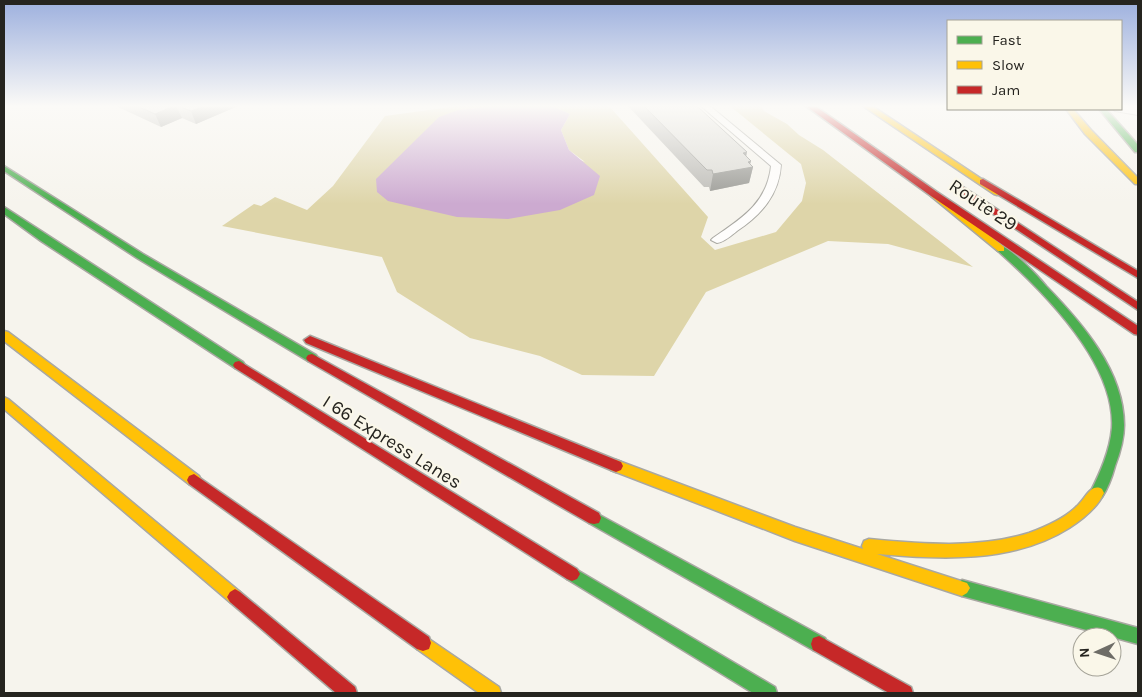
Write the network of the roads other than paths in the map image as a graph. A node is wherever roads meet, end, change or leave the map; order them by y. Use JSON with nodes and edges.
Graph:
{"nodes":[{"id":1,"x":744,"y":139,"type":"edge"},
{"id":2,"x":856,"y":139,"type":"edge"},
{"id":3,"x":917,"y":139,"type":"edge"},
{"id":4,"x":1095,"y":139,"type":"edge"},
{"id":5,"x":1128,"y":139,"type":"edge"},
{"id":6,"x":1138,"y":150,"type":"edge"},
{"id":7,"x":4,"y":168,"type":"edge"},
{"id":8,"x":951,"y":182,"type":"dead end"},
{"id":9,"x":983,"y":182,"type":"junction"},
{"id":10,"x":1138,"y":182,"type":"edge"},
{"id":11,"x":934,"y":194,"type":"junction"},
{"id":12,"x":4,"y":210,"type":"edge"},
{"id":13,"x":717,"y":240,"type":"dead end"},
{"id":14,"x":1138,"y":275,"type":"edge"},
{"id":15,"x":1138,"y":287,"type":"edge"},
{"id":16,"x":211,"y":299,"type":"junction"},
{"id":17,"x":1138,"y":307,"type":"edge"},
{"id":18,"x":1138,"y":331,"type":"edge"},
{"id":19,"x":4,"y":335,"type":"edge"},
{"id":20,"x":4,"y":402,"type":"edge"},
{"id":21,"x":797,"y":535,"type":"junction"},
{"id":22,"x":1138,"y":636,"type":"edge"},
{"id":23,"x":349,"y":693,"type":"edge"},
{"id":24,"x":493,"y":693,"type":"edge"},
{"id":25,"x":769,"y":693,"type":"edge"},
{"id":26,"x":905,"y":693,"type":"edge"}],
"edges":[{"from":1,"to":13,"type":"lane"},
{"from":2,"to":11,"type":"main road","name":"Route 29"},
{"from":3,"to":9,"type":"main road","name":"Route 29"},
{"from":4,"to":10,"type":"main road"},
{"from":5,"to":6,"type":"main road"},
{"from":7,"to":16,"type":"main road"},
{"from":8,"to":17,"type":"main road"},
{"from":9,"to":14,"type":"main road"},
{"from":9,"to":15,"type":"main road","name":"Route 29"},
{"from":11,"to":18,"type":"main road","name":"Route 29"},
{"from":11,"to":21,"type":"main road"},
{"from":12,"to":25,"type":"main road","name":"I 66 Express Lanes"},
{"from":16,"to":21,"type":"main road"},
{"from":16,"to":26,"type":"main road"},
{"from":19,"to":24,"type":"main road"},
{"from":20,"to":23,"type":"main road"},
{"from":21,"to":22,"type":"main road"}]}
